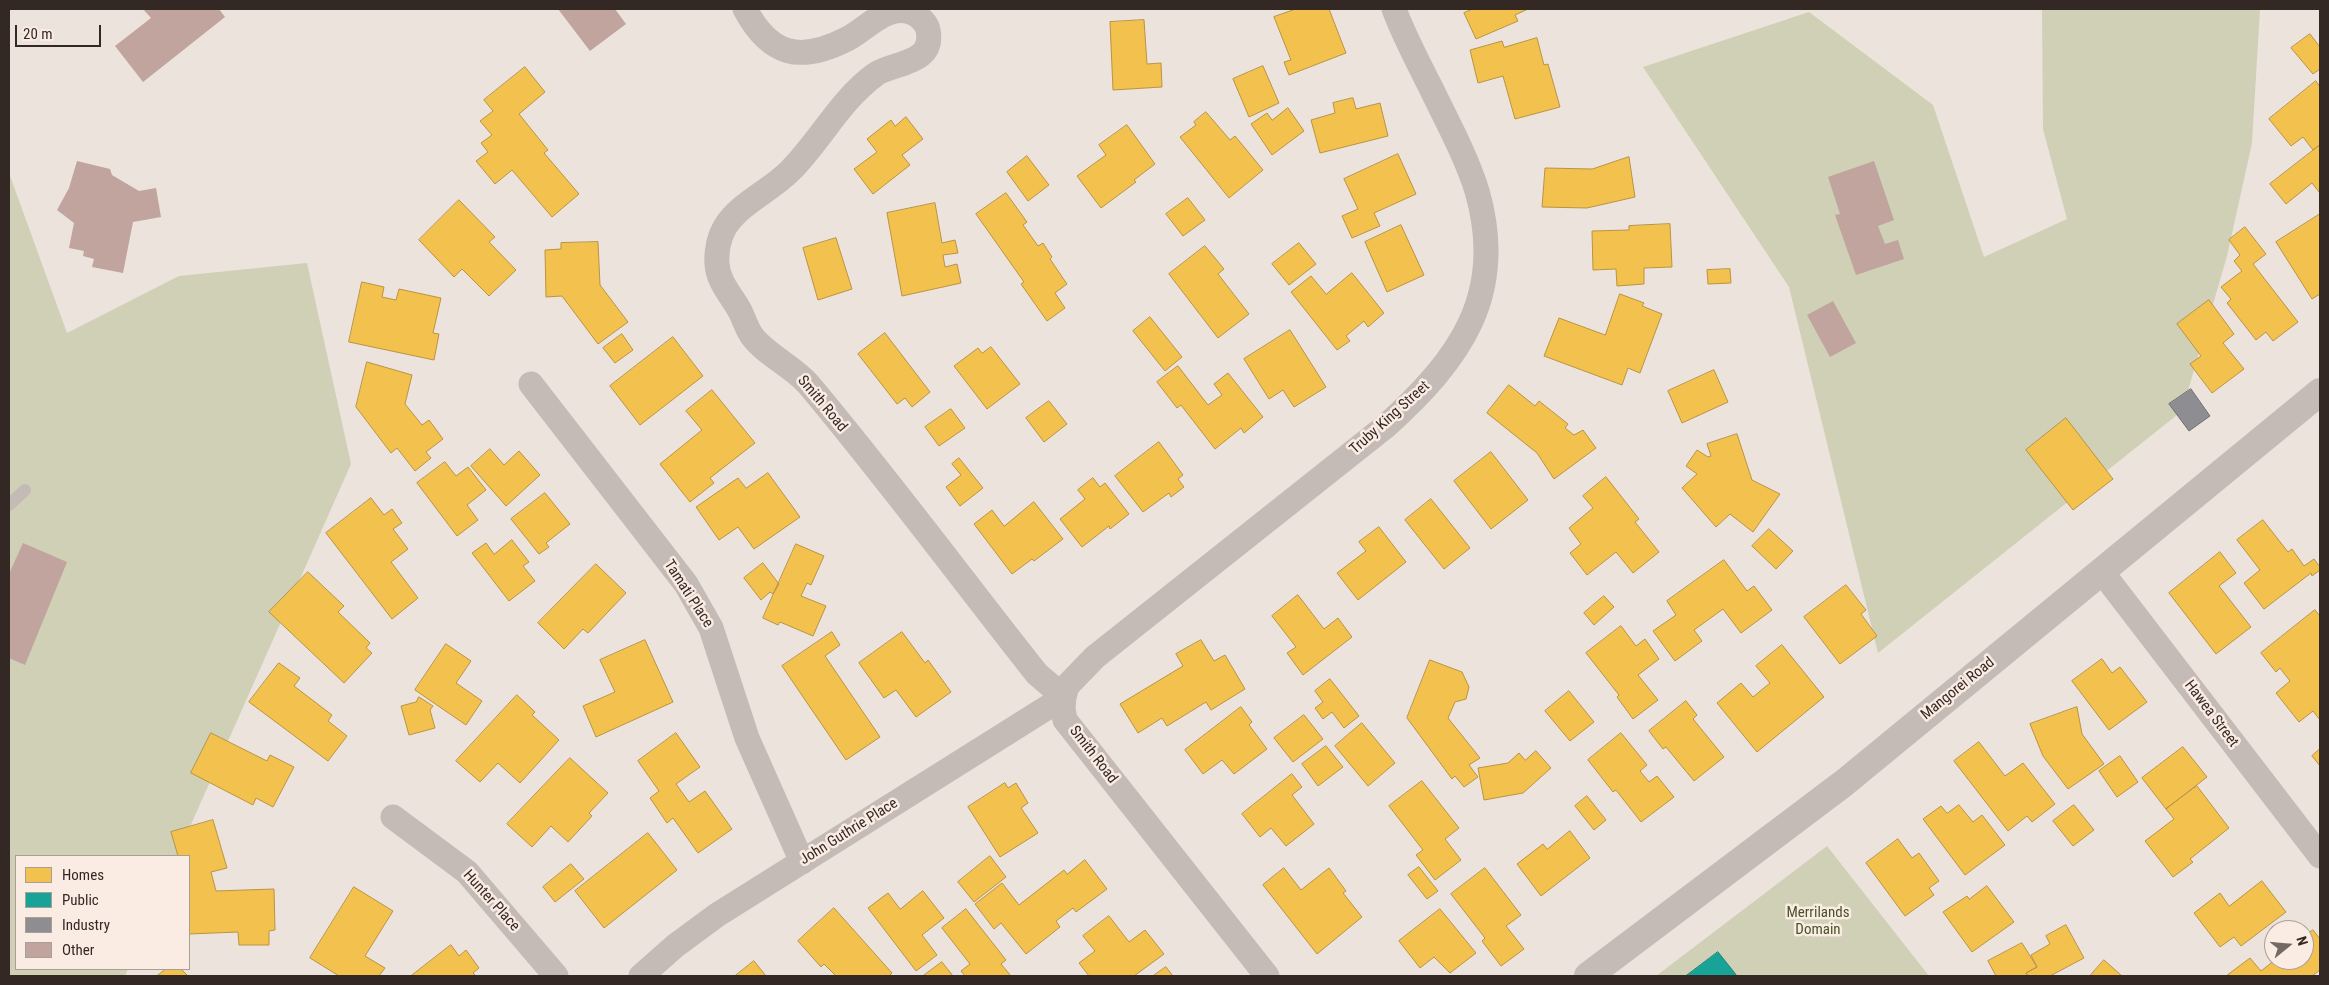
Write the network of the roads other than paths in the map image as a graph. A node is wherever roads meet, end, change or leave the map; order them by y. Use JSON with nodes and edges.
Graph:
{"nodes":[{"id":1,"x":745,"y":9,"type":"edge"},
{"id":2,"x":1394,"y":9,"type":"edge"},
{"id":3,"x":531,"y":384,"type":"dead end"},
{"id":4,"x":2320,"y":392,"type":"edge"},
{"id":5,"x":25,"y":490,"type":"dead end"},
{"id":6,"x":9,"y":505,"type":"edge"},
{"id":7,"x":2102,"y":572,"type":"junction"},
{"id":8,"x":1064,"y":696,"type":"junction"},
{"id":9,"x":393,"y":817,"type":"dead end"},
{"id":10,"x":2320,"y":856,"type":"edge"},
{"id":11,"x":802,"y":862,"type":"junction"},
{"id":12,"x":556,"y":976,"type":"edge"},
{"id":13,"x":641,"y":976,"type":"edge"},
{"id":14,"x":1267,"y":976,"type":"edge"},
{"id":15,"x":1588,"y":976,"type":"edge"}],
"edges":[{"from":1,"to":8,"type":"street","name":"Smith Road"},
{"from":2,"to":8,"type":"street","name":"Truby King Street"},
{"from":3,"to":11,"type":"street","name":"Tamati Place"},
{"from":4,"to":7,"type":"street","name":"Mangorei Road"},
{"from":5,"to":6,"type":"lane"},
{"from":7,"to":10,"type":"street","name":"Hawea Street"},
{"from":7,"to":15,"type":"street","name":"Mangorei Road"},
{"from":8,"to":11,"type":"street","name":"John Guthrie Place"},
{"from":8,"to":14,"type":"street","name":"Smith Road"},
{"from":9,"to":12,"type":"street","name":"Hunter Place"},
{"from":11,"to":13,"type":"street","name":"John Guthrie Place"}]}
